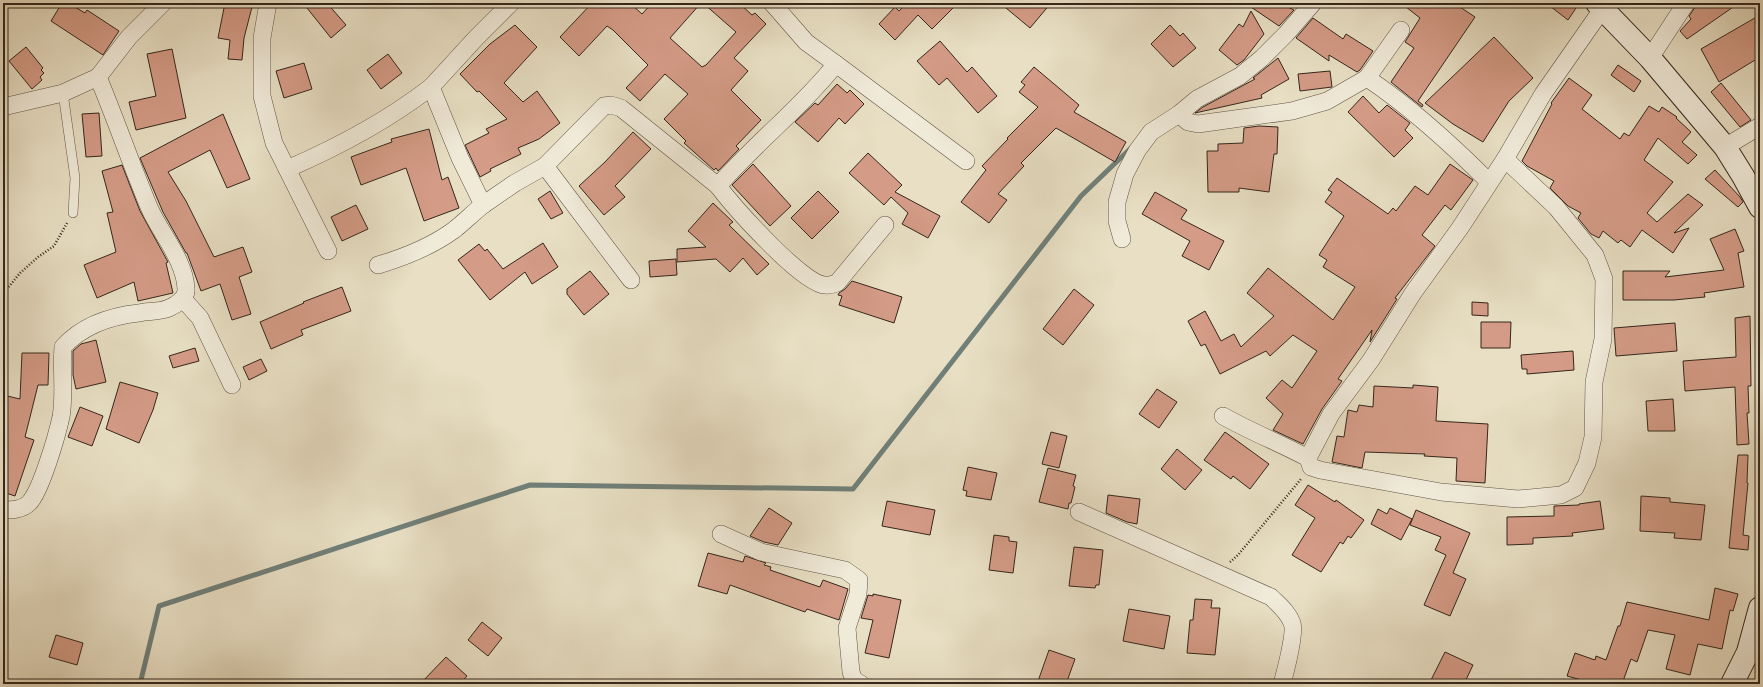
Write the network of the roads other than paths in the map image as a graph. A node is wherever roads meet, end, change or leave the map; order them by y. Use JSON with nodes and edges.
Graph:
{"nodes":[{"id":1,"x":163,"y":3,"type":"edge"},
{"id":2,"x":268,"y":3,"type":"edge"},
{"id":3,"x":511,"y":3,"type":"edge"},
{"id":4,"x":1313,"y":3,"type":"edge"},
{"id":5,"x":1686,"y":3,"type":"edge"},
{"id":6,"x":775,"y":4,"type":"edge"},
{"id":7,"x":1600,"y":6,"type":"edge"},
{"id":8,"x":1401,"y":30,"type":"dead end"},
{"id":9,"x":1650,"y":58,"type":"junction"},
{"id":10,"x":836,"y":64,"type":"junction"},
{"id":11,"x":98,"y":77,"type":"junction"},
{"id":12,"x":1366,"y":78,"type":"junction"},
{"id":13,"x":431,"y":87,"type":"junction"},
{"id":14,"x":64,"y":93,"type":"junction"},
{"id":15,"x":3,"y":108,"type":"edge"},
{"id":16,"x":1179,"y":114,"type":"junction"},
{"id":17,"x":1760,"y":126,"type":"edge"},
{"id":18,"x":1725,"y":147,"type":"junction"},
{"id":19,"x":1505,"y":159,"type":"junction"},
{"id":20,"x":966,"y":161,"type":"dead end"},
{"id":21,"x":545,"y":166,"type":"junction"},
{"id":22,"x":288,"y":169,"type":"junction"},
{"id":23,"x":1752,"y":178,"type":"edge"},
{"id":24,"x":1489,"y":182,"type":"junction"},
{"id":25,"x":718,"y":186,"type":"junction"},
{"id":26,"x":483,"y":205,"type":"junction"},
{"id":27,"x":1760,"y":207,"type":"edge"},
{"id":28,"x":73,"y":213,"type":"road end"},
{"id":29,"x":885,"y":225,"type":"dead end"},
{"id":30,"x":1122,"y":239,"type":"dead end"},
{"id":31,"x":328,"y":251,"type":"dead end"},
{"id":32,"x":378,"y":266,"type":"dead end"},
{"id":33,"x":631,"y":280,"type":"dead end"},
{"id":34,"x":182,"y":299,"type":"junction"},
{"id":35,"x":232,"y":385,"type":"dead end"},
{"id":36,"x":1223,"y":416,"type":"dead end"},
{"id":37,"x":1310,"y":462,"type":"junction"},
{"id":38,"x":3,"y":510,"type":"edge"},
{"id":39,"x":1079,"y":512,"type":"dead end"},
{"id":40,"x":721,"y":534,"type":"dead end"},
{"id":41,"x":1760,"y":608,"type":"edge"},
{"id":42,"x":855,"y":683,"type":"edge"},
{"id":43,"x":1282,"y":684,"type":"edge"},
{"id":44,"x":1732,"y":684,"type":"edge"}],
"edges":[{"from":1,"to":11,"type":"street"},
{"from":2,"to":22,"type":"street"},
{"from":3,"to":13,"type":"street"},
{"from":4,"to":16,"type":"street"},
{"from":5,"to":9,"type":"street"},
{"from":6,"to":10,"type":"street"},
{"from":7,"to":9,"type":"street"},
{"from":7,"to":19,"type":"street"},
{"from":8,"to":12,"type":"street"},
{"from":9,"to":18,"type":"street"},
{"from":10,"to":20,"type":"street"},
{"from":10,"to":25,"type":"street"},
{"from":11,"to":14,"type":"street"},
{"from":11,"to":34,"type":"street"},
{"from":12,"to":16,"type":"street"},
{"from":12,"to":24,"type":"street"},
{"from":13,"to":22,"type":"street"},
{"from":13,"to":26,"type":"street"},
{"from":14,"to":15,"type":"street"},
{"from":14,"to":28,"type":"lane"},
{"from":16,"to":30,"type":"street"},
{"from":17,"to":18,"type":"street"},
{"from":18,"to":23,"type":"street"},
{"from":19,"to":24,"type":"street"},
{"from":19,"to":37,"type":"street"},
{"from":21,"to":25,"type":"street"},
{"from":21,"to":26,"type":"street"},
{"from":21,"to":33,"type":"street"},
{"from":22,"to":31,"type":"street"},
{"from":23,"to":27,"type":"street"},
{"from":24,"to":37,"type":"street"},
{"from":25,"to":29,"type":"street"},
{"from":26,"to":32,"type":"street"},
{"from":34,"to":35,"type":"street"},
{"from":34,"to":38,"type":"street"},
{"from":36,"to":37,"type":"street"},
{"from":39,"to":43,"type":"street"},
{"from":40,"to":42,"type":"street"},
{"from":41,"to":44,"type":"street"}]}
